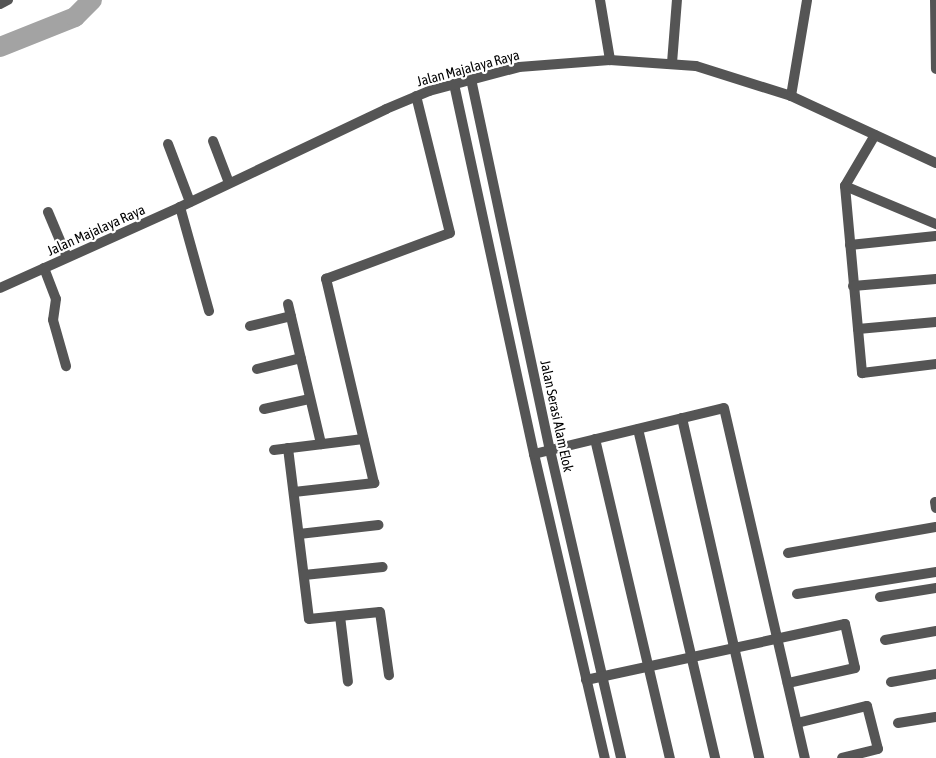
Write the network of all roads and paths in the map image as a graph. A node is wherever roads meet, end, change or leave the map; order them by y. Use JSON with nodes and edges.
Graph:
{"nodes":[{"id":1,"x":8,"y":0,"type":"edge"},
{"id":2,"x":600,"y":0,"type":"edge"},
{"id":3,"x":677,"y":0,"type":"edge"},
{"id":4,"x":807,"y":0,"type":"edge"},
{"id":5,"x":935,"y":0,"type":"edge"},
{"id":6,"x":0,"y":4,"type":"edge"},
{"id":7,"x":610,"y":60,"type":"junction"},
{"id":8,"x":672,"y":63,"type":"junction"},
{"id":9,"x":936,"y":69,"type":"edge"},
{"id":10,"x":471,"y":79,"type":"junction"},
{"id":11,"x":454,"y":84,"type":"junction"},
{"id":12,"x":416,"y":96,"type":"junction"},
{"id":13,"x":791,"y":96,"type":"junction"},
{"id":14,"x":481,"y":122,"type":"junction"},
{"id":15,"x":464,"y":126,"type":"junction"},
{"id":16,"x":875,"y":134,"type":"junction"},
{"id":17,"x":213,"y":141,"type":"dead end"},
{"id":18,"x":168,"y":144,"type":"dead end"},
{"id":19,"x":936,"y":163,"type":"edge"},
{"id":20,"x":229,"y":184,"type":"junction"},
{"id":21,"x":845,"y":186,"type":"junction"},
{"id":22,"x":185,"y":205,"type":"junction"},
{"id":23,"x":48,"y":212,"type":"dead end"},
{"id":24,"x":936,"y":224,"type":"edge"},
{"id":25,"x":936,"y":236,"type":"edge"},
{"id":26,"x":850,"y":245,"type":"junction"},
{"id":27,"x":67,"y":257,"type":"junction"},
{"id":28,"x":44,"y":268,"type":"junction"},
{"id":29,"x":936,"y":279,"type":"edge"},
{"id":30,"x":853,"y":286,"type":"junction"},
{"id":31,"x":0,"y":288,"type":"edge"},
{"id":32,"x":288,"y":304,"type":"dead end"},
{"id":33,"x":209,"y":310,"type":"dead end"},
{"id":34,"x":291,"y":316,"type":"junction"},
{"id":35,"x":936,"y":322,"type":"edge"},
{"id":36,"x":250,"y":326,"type":"dead end"},
{"id":37,"x":858,"y":329,"type":"junction"},
{"id":38,"x":301,"y":358,"type":"junction"},
{"id":39,"x":936,"y":364,"type":"edge"},
{"id":40,"x":66,"y":366,"type":"dead end"},
{"id":41,"x":257,"y":369,"type":"dead end"},
{"id":42,"x":310,"y":398,"type":"junction"},
{"id":43,"x":264,"y":409,"type":"dead end"},
{"id":44,"x":682,"y":418,"type":"junction"},
{"id":45,"x":638,"y":429,"type":"junction"},
{"id":46,"x":363,"y":439,"type":"junction"},
{"id":47,"x":595,"y":439,"type":"junction"},
{"id":48,"x":321,"y":444,"type":"junction"},
{"id":49,"x":288,"y":448,"type":"junction"},
{"id":50,"x":274,"y":450,"type":"dead end"},
{"id":51,"x":550,"y":450,"type":"junction"},
{"id":52,"x":534,"y":454,"type":"junction"},
{"id":53,"x":294,"y":492,"type":"junction"},
{"id":54,"x":378,"y":525,"type":"dead end"},
{"id":55,"x":936,"y":527,"type":"edge"},
{"id":56,"x":299,"y":534,"type":"junction"},
{"id":57,"x":788,"y":553,"type":"dead end"},
{"id":58,"x":383,"y":568,"type":"dead end"},
{"id":59,"x":936,"y":572,"type":"edge"},
{"id":60,"x":304,"y":575,"type":"junction"},
{"id":61,"x":936,"y":588,"type":"edge"},
{"id":62,"x":797,"y":594,"type":"dead end"},
{"id":63,"x":880,"y":597,"type":"dead end"},
{"id":64,"x":340,"y":616,"type":"junction"},
{"id":65,"x":936,"y":631,"type":"edge"},
{"id":66,"x":779,"y":638,"type":"junction"},
{"id":67,"x":885,"y":640,"type":"dead end"},
{"id":68,"x":734,"y":648,"type":"junction"},
{"id":69,"x":692,"y":657,"type":"junction"},
{"id":70,"x":648,"y":667,"type":"junction"},
{"id":71,"x":936,"y":674,"type":"edge"},
{"id":72,"x":389,"y":675,"type":"dead end"},
{"id":73,"x":601,"y":677,"type":"junction"},
{"id":74,"x":586,"y":680,"type":"junction"},
{"id":75,"x":348,"y":682,"type":"dead end"},
{"id":76,"x":891,"y":682,"type":"dead end"},
{"id":77,"x":788,"y":683,"type":"junction"},
{"id":78,"x":936,"y":717,"type":"edge"},
{"id":79,"x":797,"y":723,"type":"junction"},
{"id":80,"x":898,"y":723,"type":"dead end"},
{"id":81,"x":605,"y":758,"type":"edge"},
{"id":82,"x":620,"y":758,"type":"edge"},
{"id":83,"x":670,"y":758,"type":"edge"},
{"id":84,"x":715,"y":758,"type":"edge"},
{"id":85,"x":759,"y":758,"type":"edge"},
{"id":86,"x":805,"y":758,"type":"edge"},
{"id":87,"x":842,"y":758,"type":"edge"}],
"edges":[{"from":1,"to":6,"type":"street"},
{"from":2,"to":7,"type":"street"},
{"from":3,"to":8,"type":"street"},
{"from":4,"to":13,"type":"street"},
{"from":5,"to":9,"type":"street"},
{"from":7,"to":8,"type":"street","name":"Jalan Majalaya Raya"},
{"from":7,"to":10,"type":"street","name":"Jalan Majalaya Raya"},
{"from":8,"to":13,"type":"street","name":"Jalan Majalaya Raya"},
{"from":10,"to":11,"type":"street","name":"Jalan Majalaya Raya"},
{"from":10,"to":14,"type":"street","name":"Jalan Serasi Alam Elok"},
{"from":11,"to":12,"type":"street","name":"Jalan Majalaya Raya"},
{"from":11,"to":15,"type":"street"},
{"from":12,"to":20,"type":"street","name":"Jalan Majalaya Raya"},
{"from":12,"to":46,"type":"street"},
{"from":13,"to":16,"type":"street","name":"Jalan Majalaya Raya"},
{"from":14,"to":15,"type":"street"},
{"from":14,"to":51,"type":"street","name":"Jalan Serasi Alam Elok"},
{"from":15,"to":52,"type":"street"},
{"from":16,"to":19,"type":"street","name":"Jalan Majalaya Raya"},
{"from":16,"to":21,"type":"street"},
{"from":17,"to":20,"type":"street"},
{"from":18,"to":22,"type":"street"},
{"from":20,"to":22,"type":"street","name":"Jalan Majalaya Raya"},
{"from":21,"to":24,"type":"street"},
{"from":21,"to":26,"type":"street"},
{"from":22,"to":27,"type":"street","name":"Jalan Majalaya Raya"},
{"from":22,"to":33,"type":"street"},
{"from":23,"to":27,"type":"street"},
{"from":25,"to":26,"type":"street"},
{"from":26,"to":30,"type":"street"},
{"from":27,"to":28,"type":"street","name":"Jalan Majalaya Raya"},
{"from":28,"to":31,"type":"street","name":"Jalan Majalaya Raya"},
{"from":28,"to":40,"type":"street"},
{"from":29,"to":30,"type":"street"},
{"from":30,"to":37,"type":"street"},
{"from":32,"to":34,"type":"street"},
{"from":34,"to":36,"type":"street"},
{"from":34,"to":38,"type":"street"},
{"from":35,"to":37,"type":"street"},
{"from":37,"to":39,"type":"street"},
{"from":38,"to":41,"type":"street"},
{"from":38,"to":42,"type":"street"},
{"from":42,"to":43,"type":"street"},
{"from":42,"to":48,"type":"street"},
{"from":44,"to":45,"type":"street"},
{"from":44,"to":66,"type":"street"},
{"from":44,"to":68,"type":"street"},
{"from":45,"to":47,"type":"street"},
{"from":45,"to":69,"type":"street"},
{"from":46,"to":48,"type":"street"},
{"from":46,"to":53,"type":"street"},
{"from":47,"to":51,"type":"street"},
{"from":47,"to":70,"type":"street"},
{"from":48,"to":49,"type":"street"},
{"from":49,"to":50,"type":"street"},
{"from":49,"to":53,"type":"street"},
{"from":51,"to":52,"type":"street"},
{"from":51,"to":73,"type":"street","name":"Jalan Serasi Alam Elok"},
{"from":52,"to":74,"type":"street"},
{"from":53,"to":56,"type":"street"},
{"from":54,"to":56,"type":"street"},
{"from":55,"to":57,"type":"street"},
{"from":56,"to":60,"type":"street"},
{"from":58,"to":60,"type":"street"},
{"from":59,"to":62,"type":"street"},
{"from":60,"to":64,"type":"street"},
{"from":61,"to":63,"type":"street"},
{"from":64,"to":72,"type":"street"},
{"from":64,"to":75,"type":"street"},
{"from":65,"to":67,"type":"street"},
{"from":66,"to":68,"type":"street"},
{"from":66,"to":77,"type":"street"},
{"from":66,"to":77,"type":"street"},
{"from":68,"to":69,"type":"street"},
{"from":68,"to":85,"type":"street"},
{"from":69,"to":70,"type":"street"},
{"from":69,"to":84,"type":"street"},
{"from":70,"to":73,"type":"street"},
{"from":70,"to":83,"type":"street"},
{"from":71,"to":76,"type":"street"},
{"from":73,"to":74,"type":"street"},
{"from":73,"to":82,"type":"street","name":"Jalan Serasi Alam Elok"},
{"from":74,"to":81,"type":"street"},
{"from":77,"to":79,"type":"street"},
{"from":78,"to":80,"type":"street"},
{"from":79,"to":86,"type":"street"},
{"from":79,"to":87,"type":"street"}]}
